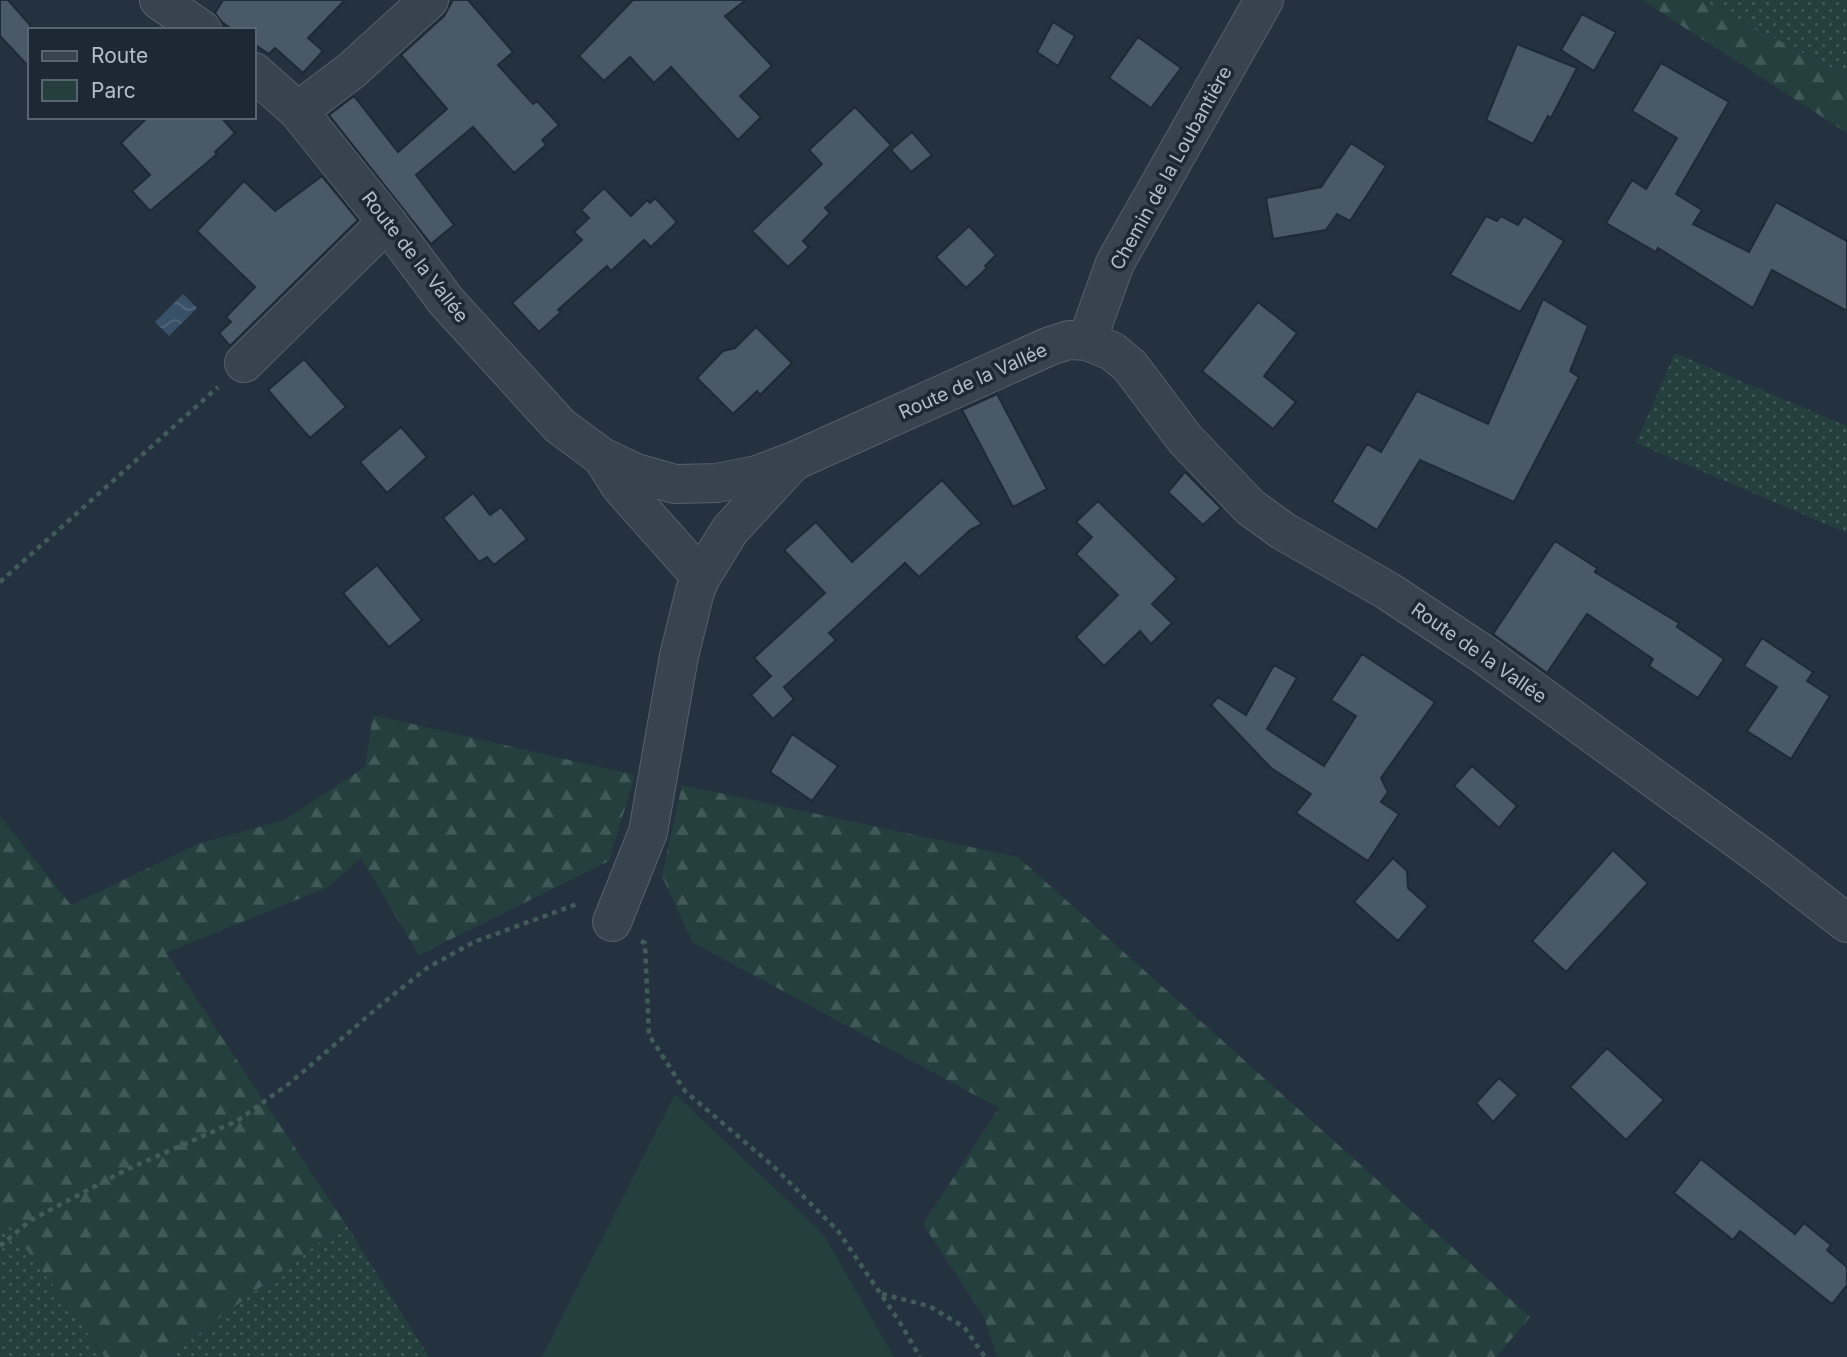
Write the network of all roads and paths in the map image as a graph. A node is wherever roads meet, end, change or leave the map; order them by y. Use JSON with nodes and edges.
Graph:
{"nodes":[{"id":1,"x":159,"y":0,"type":"edge"},
{"id":2,"x":429,"y":0,"type":"edge"},
{"id":3,"x":1264,"y":0,"type":"edge"},
{"id":4,"x":199,"y":28,"type":"edge"},
{"id":5,"x":256,"y":74,"type":"edge"},
{"id":6,"x":298,"y":111,"type":"junction"},
{"id":7,"x":387,"y":222,"type":"junction"},
{"id":8,"x":1087,"y":341,"type":"junction"},
{"id":9,"x":244,"y":363,"type":"joint"},
{"id":10,"x":603,"y":457,"type":"junction"},
{"id":11,"x":794,"y":461,"type":"junction"},
{"id":12,"x":701,"y":577,"type":"junction"},
{"id":13,"x":0,"y":582,"type":"edge"},
{"id":14,"x":612,"y":922,"type":"junction"},
{"id":15,"x":1847,"y":923,"type":"edge"},
{"id":16,"x":0,"y":1246,"type":"edge"},
{"id":17,"x":881,"y":1294,"type":"junction"},
{"id":18,"x":920,"y":1357,"type":"edge"},
{"id":19,"x":985,"y":1357,"type":"edge"}],
"edges":[{"from":1,"to":4,"type":"street"},
{"from":2,"to":6,"type":"street"},
{"from":3,"to":8,"type":"street","name":"Chemin de la Loubantière"},
{"from":5,"to":6,"type":"street","name":"Route de la Vallée"},
{"from":6,"to":7,"type":"street","name":"Route de la Vallée"},
{"from":7,"to":9,"type":"street"},
{"from":7,"to":10,"type":"street","name":"Route de la Vallée"},
{"from":8,"to":11,"type":"street","name":"Route de la Vallée"},
{"from":8,"to":15,"type":"street","name":"Route de la Vallée"},
{"from":9,"to":13,"type":"path"},
{"from":10,"to":11,"type":"street","name":"Route de la Vallée"},
{"from":10,"to":12,"type":"street"},
{"from":11,"to":12,"type":"street"},
{"from":12,"to":14,"type":"street"},
{"from":14,"to":16,"type":"path"},
{"from":14,"to":17,"type":"path"},
{"from":17,"to":18,"type":"path"},
{"from":17,"to":19,"type":"path"}]}
